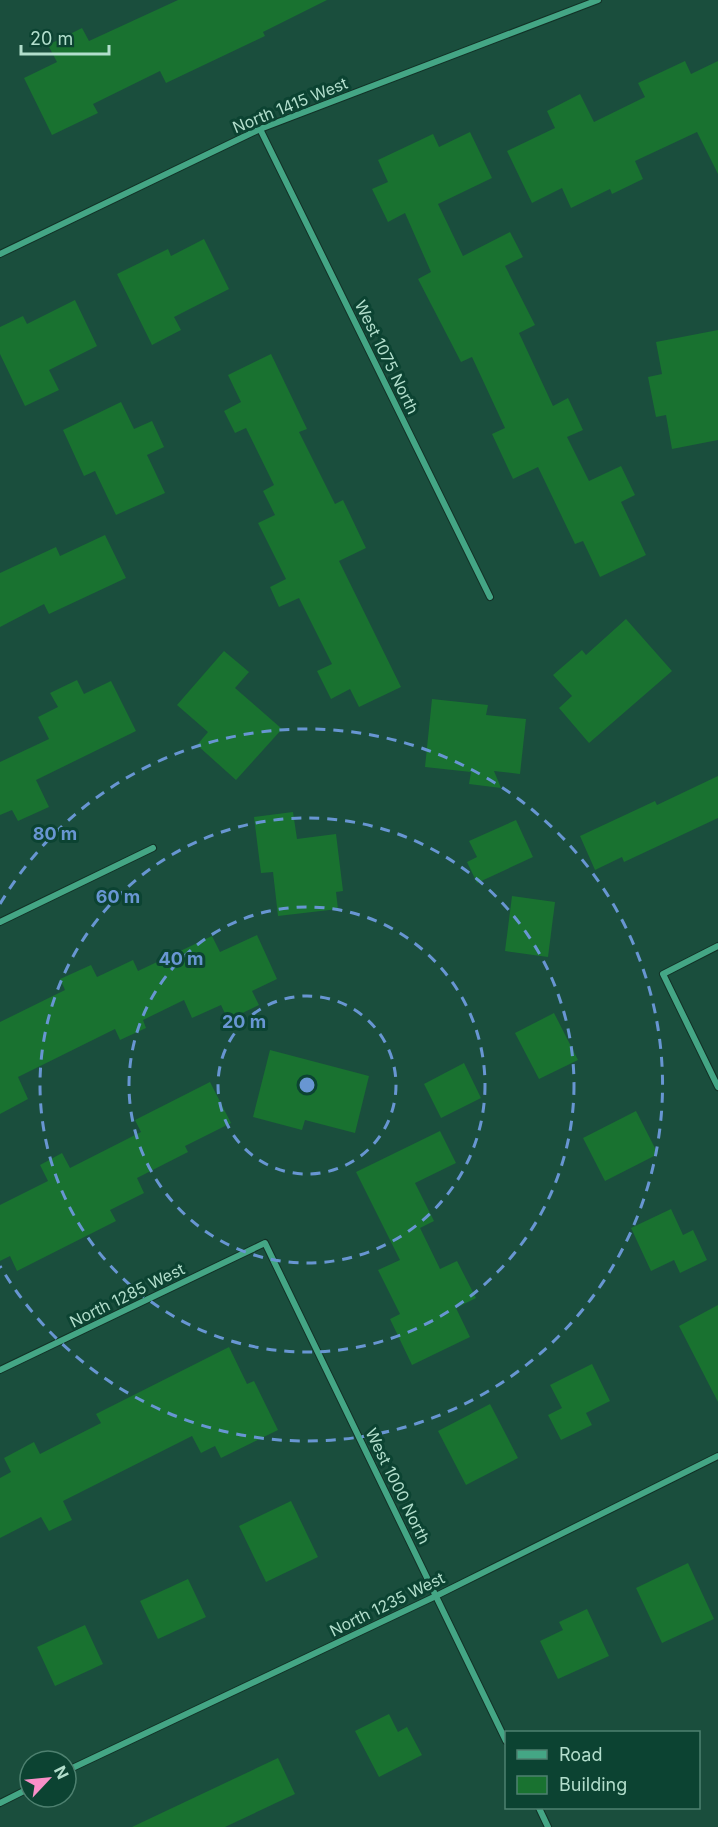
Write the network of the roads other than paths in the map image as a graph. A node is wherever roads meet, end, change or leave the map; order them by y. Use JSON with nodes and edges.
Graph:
{"nodes":[{"id":1,"x":598,"y":0,"type":"edge"},
{"id":2,"x":260,"y":129,"type":"junction"},
{"id":3,"x":0,"y":254,"type":"edge"},
{"id":4,"x":490,"y":597,"type":"dead end"},
{"id":5,"x":153,"y":848,"type":"dead end"},
{"id":6,"x":0,"y":922,"type":"edge"},
{"id":7,"x":718,"y":946,"type":"edge"},
{"id":8,"x":718,"y":1087,"type":"edge"},
{"id":9,"x":265,"y":1243,"type":"joint"},
{"id":10,"x":0,"y":1370,"type":"edge"},
{"id":11,"x":718,"y":1456,"type":"edge"},
{"id":12,"x":436,"y":1596,"type":"junction"},
{"id":13,"x":505,"y":1738,"type":"edge"},
{"id":14,"x":78,"y":1765,"type":"edge"},
{"id":15,"x":18,"y":1794,"type":"edge"},
{"id":16,"x":0,"y":1803,"type":"edge"},
{"id":17,"x":539,"y":1809,"type":"edge"},
{"id":18,"x":548,"y":1827,"type":"edge"}],
"edges":[{"from":1,"to":2,"type":"street","name":"North 1415 West"},
{"from":2,"to":3,"type":"street","name":"North 1415 West"},
{"from":2,"to":4,"type":"street","name":"West 1075 North"},
{"from":5,"to":6,"type":"street"},
{"from":7,"to":8,"type":"street"},
{"from":9,"to":10,"type":"street","name":"North 1285 West"},
{"from":9,"to":12,"type":"street","name":"West 1000 North"},
{"from":11,"to":12,"type":"street","name":"North 1235 West"},
{"from":12,"to":13,"type":"street","name":"West 1000 North"},
{"from":12,"to":14,"type":"street","name":"North 1235 West"},
{"from":15,"to":16,"type":"street"},
{"from":17,"to":18,"type":"street"}]}
